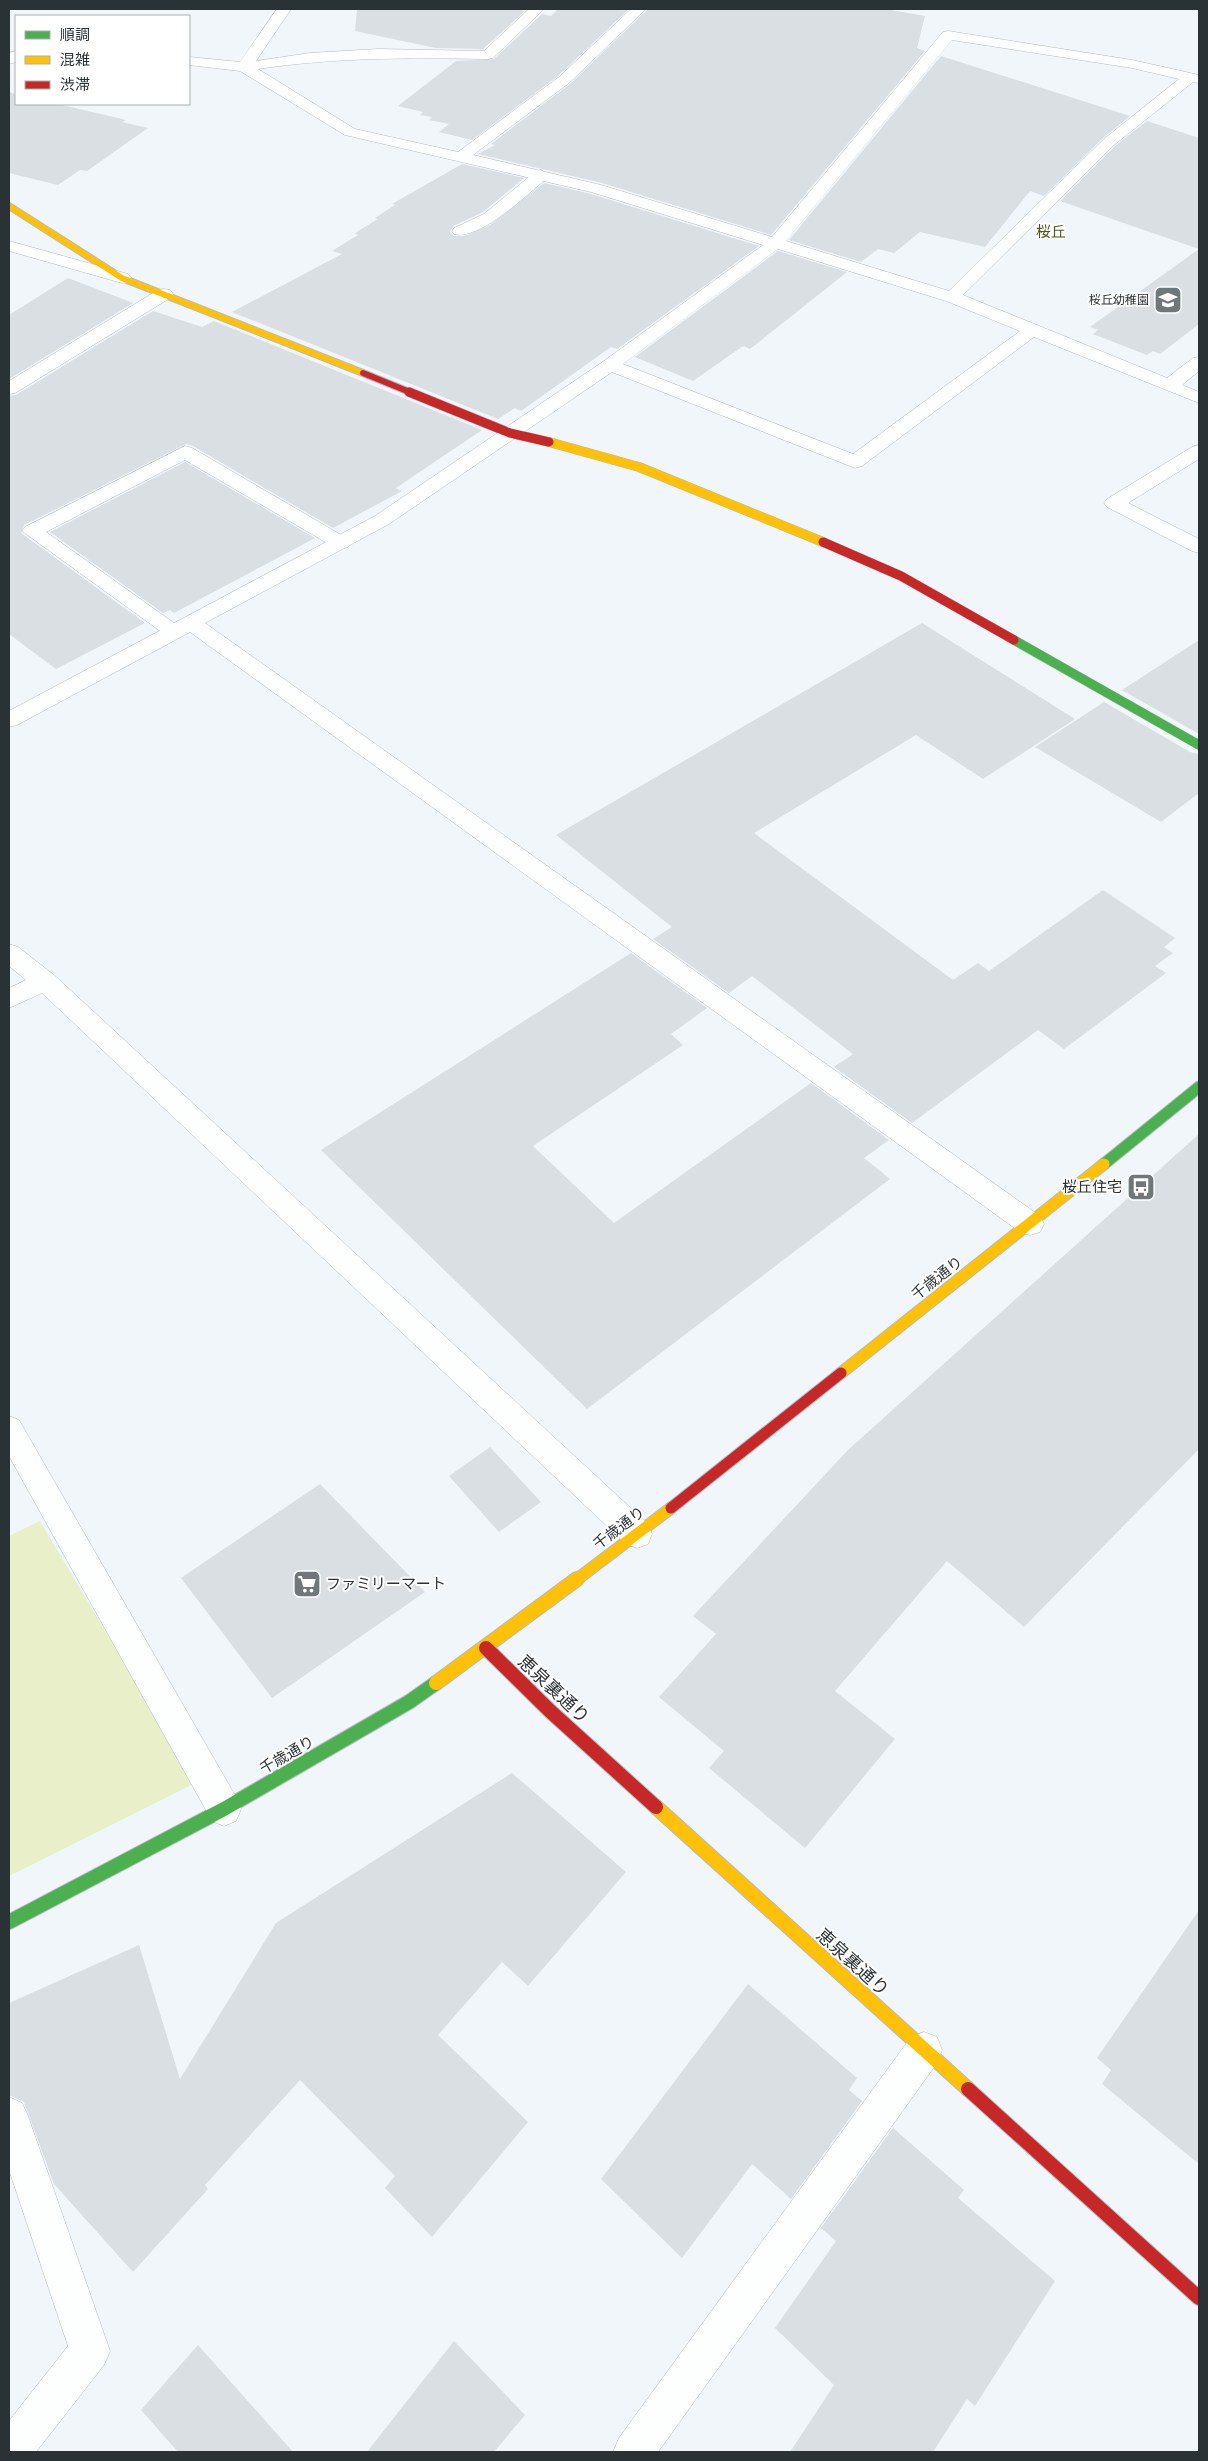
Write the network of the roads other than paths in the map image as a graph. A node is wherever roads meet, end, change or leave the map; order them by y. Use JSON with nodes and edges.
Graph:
{"nodes":[{"id":1,"x":284,"y":9,"type":"edge"},
{"id":2,"x":537,"y":9,"type":"edge"},
{"id":3,"x":639,"y":9,"type":"edge"},
{"id":4,"x":190,"y":61,"type":"edge"},
{"id":5,"x":244,"y":67,"type":"junction"},
{"id":6,"x":1195,"y":78,"type":"edge"},
{"id":7,"x":461,"y":156,"type":"junction"},
{"id":8,"x":541,"y":175,"type":"junction"},
{"id":9,"x":9,"y":206,"type":"edge"},
{"id":10,"x":460,"y":231,"type":"dead end"},
{"id":11,"x":53,"y":235,"type":"junction"},
{"id":12,"x":776,"y":243,"type":"junction"},
{"id":13,"x":9,"y":246,"type":"edge"},
{"id":14,"x":26,"y":251,"type":"junction"},
{"id":15,"x":9,"y":261,"type":"edge"},
{"id":16,"x":122,"y":278,"type":"junction"},
{"id":17,"x":164,"y":294,"type":"junction"},
{"id":18,"x":952,"y":297,"type":"junction"},
{"id":19,"x":1032,"y":330,"type":"junction"},
{"id":20,"x":1199,"y":362,"type":"edge"},
{"id":21,"x":610,"y":365,"type":"junction"},
{"id":22,"x":1170,"y":384,"type":"junction"},
{"id":23,"x":9,"y":389,"type":"edge"},
{"id":24,"x":1199,"y":398,"type":"edge"},
{"id":25,"x":510,"y":433,"type":"junction"},
{"id":26,"x":1199,"y":451,"type":"edge"},
{"id":27,"x":341,"y":542,"type":"junction"},
{"id":28,"x":1199,"y":547,"type":"edge"},
{"id":29,"x":182,"y":628,"type":"junction"},
{"id":30,"x":9,"y":720,"type":"edge"},
{"id":31,"x":1199,"y":744,"type":"edge"},
{"id":32,"x":9,"y":953,"type":"edge"},
{"id":33,"x":45,"y":981,"type":"junction"},
{"id":34,"x":9,"y":999,"type":"edge"},
{"id":35,"x":1199,"y":1087,"type":"edge"},
{"id":36,"x":1030,"y":1224,"type":"junction"},
{"id":37,"x":9,"y":1429,"type":"edge"},
{"id":38,"x":637,"y":1534,"type":"junction"},
{"id":39,"x":486,"y":1648,"type":"junction"},
{"id":40,"x":224,"y":1809,"type":"junction"},
{"id":41,"x":9,"y":1922,"type":"edge"},
{"id":42,"x":924,"y":2050,"type":"junction"},
{"id":43,"x":9,"y":2116,"type":"edge"},
{"id":44,"x":1199,"y":2298,"type":"edge"},
{"id":45,"x":10,"y":2452,"type":"edge"},
{"id":46,"x":633,"y":2452,"type":"edge"}],
"edges":[{"from":1,"to":5,"type":"street"},
{"from":2,"to":5,"type":"street"},
{"from":3,"to":7,"type":"street"},
{"from":4,"to":5,"type":"street"},
{"from":5,"to":7,"type":"street"},
{"from":6,"to":12,"type":"street"},
{"from":6,"to":18,"type":"street"},
{"from":7,"to":8,"type":"street"},
{"from":8,"to":10,"type":"street"},
{"from":8,"to":12,"type":"street"},
{"from":9,"to":11,"type":"street"},
{"from":11,"to":14,"type":"street"},
{"from":11,"to":16,"type":"street"},
{"from":12,"to":18,"type":"street"},
{"from":12,"to":21,"type":"street"},
{"from":13,"to":14,"type":"street"},
{"from":14,"to":15,"type":"street"},
{"from":14,"to":16,"type":"street"},
{"from":16,"to":17,"type":"street"},
{"from":17,"to":23,"type":"street"},
{"from":17,"to":25,"type":"street"},
{"from":18,"to":19,"type":"street"},
{"from":19,"to":21,"type":"street"},
{"from":19,"to":22,"type":"street"},
{"from":20,"to":22,"type":"street"},
{"from":21,"to":25,"type":"street"},
{"from":22,"to":24,"type":"street"},
{"from":25,"to":27,"type":"street"},
{"from":25,"to":31,"type":"street"},
{"from":26,"to":28,"type":"street"},
{"from":27,"to":29,"type":"street"},
{"from":27,"to":29,"type":"street"},
{"from":29,"to":30,"type":"street"},
{"from":29,"to":36,"type":"street"},
{"from":32,"to":33,"type":"street"},
{"from":33,"to":34,"type":"street"},
{"from":33,"to":38,"type":"street"},
{"from":35,"to":36,"type":"street","name":"千歳通り"},
{"from":36,"to":38,"type":"street","name":"千歳通り"},
{"from":37,"to":40,"type":"street"},
{"from":38,"to":39,"type":"street","name":"千歳通り"},
{"from":39,"to":40,"type":"street","name":"千歳通り"},
{"from":39,"to":42,"type":"street","name":"恵泉裏通り"},
{"from":40,"to":41,"type":"street","name":"千歳通り"},
{"from":42,"to":44,"type":"street","name":"恵泉裏通り"},
{"from":42,"to":46,"type":"street"},
{"from":43,"to":45,"type":"street"}]}
